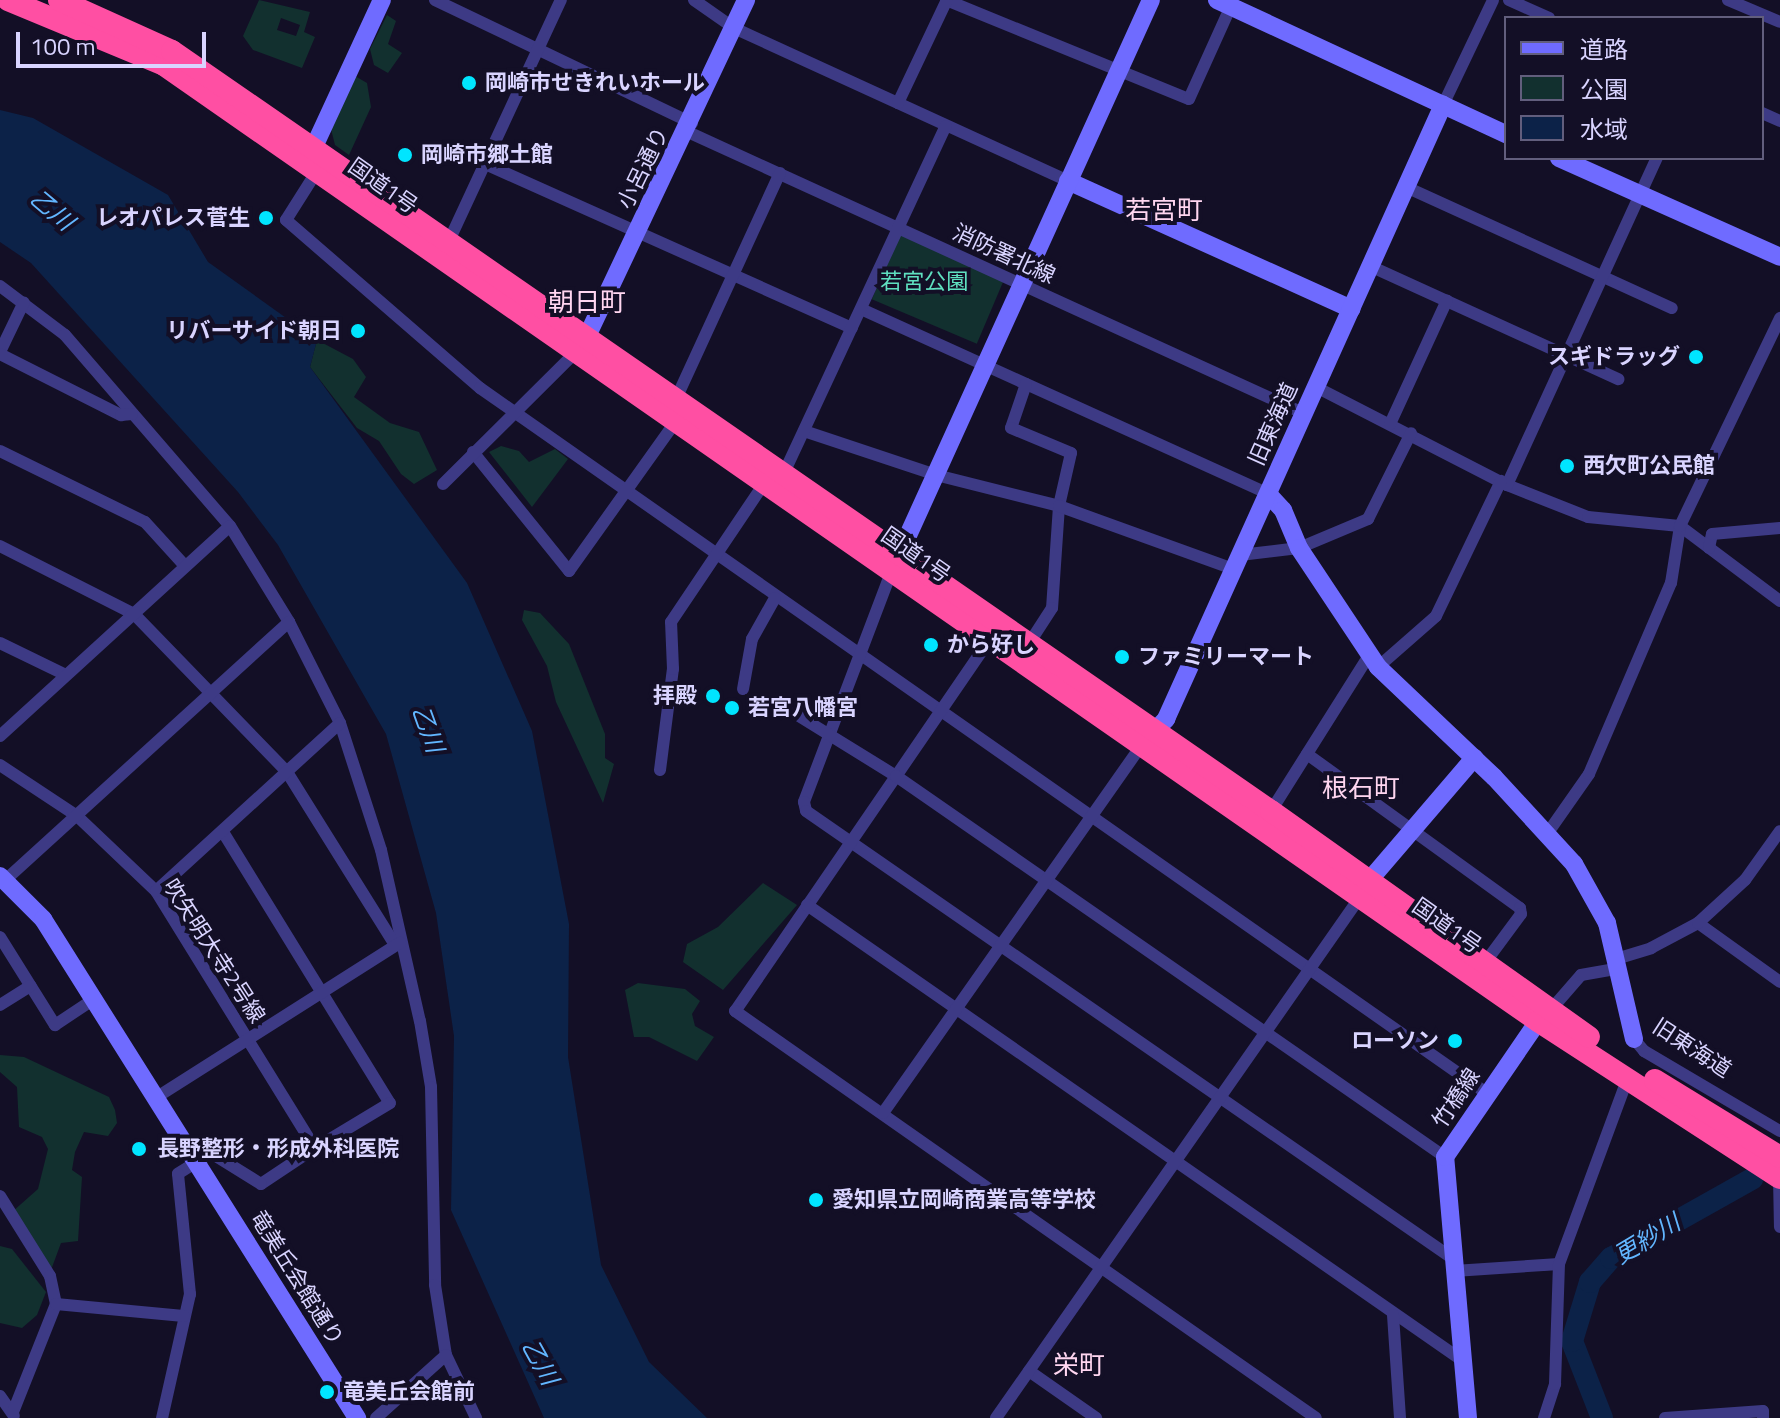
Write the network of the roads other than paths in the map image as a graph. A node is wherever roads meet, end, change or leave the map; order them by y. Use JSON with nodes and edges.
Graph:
{"nodes":[{"id":1,"x":8,"y":0,"type":"edge"},
{"id":2,"x":59,"y":0,"type":"edge"},
{"id":3,"x":382,"y":0,"type":"edge"},
{"id":4,"x":435,"y":0,"type":"edge"},
{"id":5,"x":561,"y":0,"type":"edge"},
{"id":6,"x":694,"y":0,"type":"edge"},
{"id":7,"x":746,"y":0,"type":"edge"},
{"id":8,"x":946,"y":0,"type":"edge"},
{"id":9,"x":1151,"y":0,"type":"edge"},
{"id":10,"x":1493,"y":0,"type":"edge"},
{"id":11,"x":1509,"y":0,"type":"edge"},
{"id":12,"x":1728,"y":0,"type":"edge"},
{"id":13,"x":1224,"y":3,"type":"edge"},
{"id":14,"x":1545,"y":16,"type":"edge"},
{"id":15,"x":1780,"y":22,"type":"edge"},
{"id":16,"x":734,"y":28,"type":"junction"},
{"id":17,"x":538,"y":49,"type":"junction"},
{"id":18,"x":1121,"y":68,"type":"junction"},
{"id":19,"x":898,"y":103,"type":"junction"},
{"id":20,"x":1443,"y":105,"type":"junction"},
{"id":21,"x":946,"y":126,"type":"junction"},
{"id":22,"x":690,"y":127,"type":"junction"},
{"id":23,"x":1504,"y":133,"type":"edge"},
{"id":24,"x":315,"y":160,"type":"junction"},
{"id":25,"x":1563,"y":160,"type":"edge"},
{"id":26,"x":1656,"y":160,"type":"edge"},
{"id":27,"x":483,"y":163,"type":"junction"},
{"id":28,"x":780,"y":173,"type":"junction"},
{"id":29,"x":1068,"y":181,"type":"junction"},
{"id":30,"x":1406,"y":187,"type":"junction"},
{"id":31,"x":1640,"y":195,"type":"junction"},
{"id":32,"x":899,"y":226,"type":"junction"},
{"id":33,"x":639,"y":232,"type":"junction"},
{"id":34,"x":448,"y":243,"type":"junction"},
{"id":35,"x":1780,"y":257,"type":"edge"},
{"id":36,"x":1370,"y":266,"type":"junction"},
{"id":37,"x":732,"y":277,"type":"junction"},
{"id":38,"x":1604,"y":277,"type":"junction"},
{"id":39,"x":1022,"y":285,"type":"junction"},
{"id":40,"x":0,"y":286,"type":"edge"},
{"id":41,"x":1447,"y":300,"type":"junction"},
{"id":42,"x":24,"y":302,"type":"junction"},
{"id":43,"x":1672,"y":308,"type":"dead end"},
{"id":44,"x":861,"y":309,"type":"junction"},
{"id":45,"x":1351,"y":309,"type":"junction"},
{"id":46,"x":1780,"y":318,"type":"edge"},
{"id":47,"x":852,"y":328,"type":"junction"},
{"id":48,"x":583,"y":346,"type":"junction"},
{"id":49,"x":0,"y":353,"type":"edge"},
{"id":50,"x":1568,"y":356,"type":"junction"},
{"id":51,"x":985,"y":367,"type":"junction"},
{"id":52,"x":1618,"y":379,"type":"dead end"},
{"id":53,"x":1026,"y":384,"type":"junction"},
{"id":54,"x":1316,"y":387,"type":"junction"},
{"id":55,"x":676,"y":411,"type":"junction"},
{"id":56,"x":1303,"y":413,"type":"junction"},
{"id":57,"x":132,"y":414,"type":"junction"},
{"id":58,"x":514,"y":414,"type":"junction"},
{"id":59,"x":1390,"y":424,"type":"junction"},
{"id":60,"x":804,"y":431,"type":"junction"},
{"id":61,"x":1411,"y":433,"type":"junction"},
{"id":62,"x":0,"y":451,"type":"edge"},
{"id":63,"x":473,"y":452,"type":"junction"},
{"id":64,"x":936,"y":475,"type":"junction"},
{"id":65,"x":774,"y":478,"type":"junction"},
{"id":66,"x":1504,"y":483,"type":"junction"},
{"id":67,"x":443,"y":484,"type":"dead end"},
{"id":68,"x":623,"y":492,"type":"junction"},
{"id":69,"x":1268,"y":494,"type":"junction"},
{"id":70,"x":1059,"y":506,"type":"junction"},
{"id":71,"x":230,"y":526,"type":"junction"},
{"id":72,"x":1680,"y":526,"type":"junction"},
{"id":73,"x":1780,"y":528,"type":"edge"},
{"id":74,"x":0,"y":546,"type":"edge"},
{"id":75,"x":1299,"y":548,"type":"junction"},
{"id":76,"x":1709,"y":548,"type":"junction"},
{"id":77,"x":715,"y":556,"type":"junction"},
{"id":78,"x":896,"y":562,"type":"junction"},
{"id":79,"x":1236,"y":562,"type":"junction"},
{"id":80,"x":185,"y":566,"type":"junction"},
{"id":81,"x":775,"y":598,"type":"junction"},
{"id":82,"x":1780,"y":601,"type":"edge"},
{"id":83,"x":134,"y":614,"type":"junction"},
{"id":84,"x":289,"y":622,"type":"junction"},
{"id":85,"x":990,"y":639,"type":"junction"},
{"id":86,"x":0,"y":643,"type":"edge"},
{"id":87,"x":1028,"y":645,"type":"junction"},
{"id":88,"x":860,"y":656,"type":"junction"},
{"id":89,"x":1374,"y":660,"type":"junction"},
{"id":90,"x":66,"y":675,"type":"junction"},
{"id":91,"x":743,"y":689,"type":"dead end"},
{"id":92,"x":211,"y":691,"type":"junction"},
{"id":93,"x":941,"y":710,"type":"junction"},
{"id":94,"x":794,"y":713,"type":"dead end"},
{"id":95,"x":340,"y":723,"type":"junction"},
{"id":96,"x":832,"y":733,"type":"junction"},
{"id":97,"x":0,"y":736,"type":"edge"},
{"id":98,"x":1148,"y":739,"type":"junction"},
{"id":99,"x":1307,"y":754,"type":"junction"},
{"id":100,"x":1474,"y":758,"type":"junction"},
{"id":101,"x":0,"y":765,"type":"edge"},
{"id":102,"x":660,"y":770,"type":"dead end"},
{"id":103,"x":287,"y":772,"type":"junction"},
{"id":104,"x":896,"y":776,"type":"junction"},
{"id":105,"x":1271,"y":811,"type":"junction"},
{"id":106,"x":77,"y":816,"type":"junction"},
{"id":107,"x":1092,"y":816,"type":"junction"},
{"id":108,"x":1410,"y":831,"type":"junction"},
{"id":109,"x":1780,"y":831,"type":"edge"},
{"id":110,"x":223,"y":832,"type":"junction"},
{"id":111,"x":1547,"y":834,"type":"junction"},
{"id":112,"x":850,"y":840,"type":"junction"},
{"id":113,"x":1766,"y":855,"type":"junction"},
{"id":114,"x":1780,"y":861,"type":"edge"},
{"id":115,"x":2,"y":881,"type":"edge"},
{"id":116,"x":1048,"y":882,"type":"junction"},
{"id":117,"x":1364,"y":890,"type":"junction"},
{"id":118,"x":156,"y":891,"type":"junction"},
{"id":119,"x":807,"y":905,"type":"junction"},
{"id":120,"x":1698,"y":923,"type":"junction"},
{"id":121,"x":0,"y":937,"type":"edge"},
{"id":122,"x":399,"y":943,"type":"junction"},
{"id":123,"x":1001,"y":948,"type":"junction"},
{"id":124,"x":1484,"y":964,"type":"junction"},
{"id":125,"x":1617,"y":964,"type":"junction"},
{"id":126,"x":1310,"y":968,"type":"junction"},
{"id":127,"x":1780,"y":982,"type":"edge"},
{"id":128,"x":31,"y":986,"type":"junction"},
{"id":129,"x":322,"y":994,"type":"junction"},
{"id":130,"x":94,"y":999,"type":"junction"},
{"id":131,"x":0,"y":1005,"type":"edge"},
{"id":132,"x":956,"y":1010,"type":"junction"},
{"id":133,"x":1544,"y":1016,"type":"junction"},
{"id":134,"x":1265,"y":1031,"type":"junction"},
{"id":135,"x":1634,"y":1039,"type":"joint"},
{"id":136,"x":247,"y":1040,"type":"junction"},
{"id":137,"x":1627,"y":1080,"type":"junction"},
{"id":138,"x":1488,"y":1094,"type":"junction"},
{"id":139,"x":157,"y":1097,"type":"junction"},
{"id":140,"x":1220,"y":1098,"type":"junction"},
{"id":141,"x":883,"y":1113,"type":"junction"},
{"id":142,"x":1780,"y":1131,"type":"edge"},
{"id":143,"x":315,"y":1148,"type":"junction"},
{"id":144,"x":1445,"y":1157,"type":"junction"},
{"id":145,"x":1176,"y":1161,"type":"junction"},
{"id":146,"x":196,"y":1163,"type":"junction"},
{"id":147,"x":1780,"y":1171,"type":"edge"},
{"id":148,"x":0,"y":1196,"type":"edge"},
{"id":149,"x":1780,"y":1227,"type":"edge"},
{"id":150,"x":1453,"y":1264,"type":"junction"},
{"id":151,"x":1559,"y":1264,"type":"junction"},
{"id":152,"x":1104,"y":1267,"type":"junction"},
{"id":153,"x":56,"y":1304,"type":"junction"},
{"id":154,"x":1393,"y":1315,"type":"junction"},
{"id":155,"x":183,"y":1316,"type":"junction"},
{"id":156,"x":446,"y":1355,"type":"junction"},
{"id":157,"x":1463,"y":1361,"type":"junction"},
{"id":158,"x":1029,"y":1371,"type":"junction"},
{"id":159,"x":0,"y":1396,"type":"edge"},
{"id":160,"x":14,"y":1415,"type":"edge"},
{"id":161,"x":162,"y":1418,"type":"edge"},
{"id":162,"x":357,"y":1418,"type":"edge"},
{"id":163,"x":376,"y":1418,"type":"edge"},
{"id":164,"x":476,"y":1418,"type":"edge"},
{"id":165,"x":996,"y":1418,"type":"edge"},
{"id":166,"x":1096,"y":1418,"type":"edge"},
{"id":167,"x":1316,"y":1418,"type":"edge"},
{"id":168,"x":1400,"y":1418,"type":"edge"},
{"id":169,"x":1468,"y":1418,"type":"edge"},
{"id":170,"x":1544,"y":1418,"type":"edge"},
{"id":171,"x":1665,"y":1418,"type":"edge"},
{"id":172,"x":1763,"y":1418,"type":"edge"}],
"edges":[{"from":1,"to":24,"type":"highway","name":"国道1号"},
{"from":2,"to":24,"type":"highway","name":"国道1号"},
{"from":3,"to":24,"type":"street"},
{"from":4,"to":17,"type":"street","name":"消防署北線"},
{"from":5,"to":17,"type":"street"},
{"from":6,"to":16,"type":"street"},
{"from":7,"to":16,"type":"street","name":"小呂通り"},
{"from":8,"to":18,"type":"street"},
{"from":8,"to":19,"type":"street"},
{"from":9,"to":18,"type":"street"},
{"from":10,"to":20,"type":"street"},
{"from":11,"to":14,"type":"street"},
{"from":12,"to":15,"type":"street"},
{"from":13,"to":18,"type":"street"},
{"from":13,"to":20,"type":"street"},
{"from":16,"to":19,"type":"street"},
{"from":16,"to":22,"type":"street","name":"小呂通り"},
{"from":17,"to":22,"type":"street","name":"消防署北線"},
{"from":17,"to":27,"type":"street"},
{"from":18,"to":29,"type":"street"},
{"from":19,"to":21,"type":"street"},
{"from":20,"to":23,"type":"street"},
{"from":20,"to":30,"type":"street","name":"旧東海道"},
{"from":21,"to":29,"type":"street"},
{"from":21,"to":32,"type":"street"},
{"from":22,"to":28,"type":"street","name":"消防署北線"},
{"from":22,"to":33,"type":"street","name":"小呂通り"},
{"from":24,"to":34,"type":"highway","name":"国道1号"},
{"from":24,"to":48,"type":"highway","name":"国道1号"},
{"from":24,"to":58,"type":"street"},
{"from":25,"to":31,"type":"street"},
{"from":26,"to":31,"type":"street"},
{"from":27,"to":33,"type":"street"},
{"from":27,"to":34,"type":"street"},
{"from":28,"to":32,"type":"street","name":"消防署北線"},
{"from":28,"to":37,"type":"street"},
{"from":29,"to":39,"type":"street"},
{"from":29,"to":45,"type":"street"},
{"from":30,"to":36,"type":"street","name":"旧東海道"},
{"from":30,"to":38,"type":"street"},
{"from":31,"to":35,"type":"street"},
{"from":31,"to":38,"type":"street"},
{"from":32,"to":39,"type":"street","name":"消防署北線"},
{"from":32,"to":44,"type":"street"},
{"from":33,"to":37,"type":"street"},
{"from":33,"to":48,"type":"street","name":"小呂通り"},
{"from":34,"to":48,"type":"highway","name":"国道1号"},
{"from":36,"to":41,"type":"street"},
{"from":36,"to":45,"type":"street","name":"旧東海道"},
{"from":37,"to":47,"type":"street"},
{"from":37,"to":55,"type":"street"},
{"from":38,"to":43,"type":"street"},
{"from":38,"to":50,"type":"street"},
{"from":39,"to":51,"type":"street"},
{"from":39,"to":56,"type":"street","name":"消防署北線"},
{"from":40,"to":42,"type":"street"},
{"from":41,"to":50,"type":"street"},
{"from":41,"to":59,"type":"street"},
{"from":42,"to":49,"type":"street"},
{"from":42,"to":57,"type":"street"},
{"from":44,"to":47,"type":"street"},
{"from":44,"to":51,"type":"street"},
{"from":45,"to":54,"type":"street","name":"旧東海道"},
{"from":46,"to":72,"type":"street"},
{"from":47,"to":60,"type":"street"},
{"from":48,"to":55,"type":"highway","name":"国道1号"},
{"from":48,"to":58,"type":"street"},
{"from":49,"to":57,"type":"street"},
{"from":50,"to":52,"type":"street"},
{"from":50,"to":66,"type":"street"},
{"from":51,"to":53,"type":"street"},
{"from":51,"to":64,"type":"street"},
{"from":53,"to":69,"type":"street"},
{"from":53,"to":70,"type":"street"},
{"from":54,"to":56,"type":"street","name":"旧東海道"},
{"from":54,"to":59,"type":"street"},
{"from":55,"to":65,"type":"highway","name":"国道1号"},
{"from":55,"to":68,"type":"street"},
{"from":56,"to":69,"type":"street","name":"旧東海道"},
{"from":57,"to":71,"type":"street"},
{"from":58,"to":63,"type":"street"},
{"from":58,"to":68,"type":"street"},
{"from":59,"to":61,"type":"street"},
{"from":60,"to":64,"type":"street"},
{"from":60,"to":65,"type":"street"},
{"from":61,"to":66,"type":"street"},
{"from":61,"to":75,"type":"street"},
{"from":62,"to":80,"type":"street"},
{"from":63,"to":67,"type":"street"},
{"from":63,"to":68,"type":"street"},
{"from":64,"to":70,"type":"street"},
{"from":64,"to":78,"type":"street"},
{"from":65,"to":77,"type":"street"},
{"from":65,"to":78,"type":"highway","name":"国道1号"},
{"from":66,"to":72,"type":"street"},
{"from":66,"to":89,"type":"street"},
{"from":68,"to":77,"type":"street"},
{"from":69,"to":75,"type":"street","name":"旧東海道"},
{"from":69,"to":79,"type":"street"},
{"from":70,"to":79,"type":"street"},
{"from":70,"to":87,"type":"street"},
{"from":71,"to":80,"type":"street"},
{"from":71,"to":84,"type":"street"},
{"from":72,"to":76,"type":"street"},
{"from":72,"to":111,"type":"street"},
{"from":73,"to":76,"type":"street"},
{"from":74,"to":83,"type":"street"},
{"from":75,"to":79,"type":"street"},
{"from":75,"to":89,"type":"street","name":"旧東海道"},
{"from":76,"to":82,"type":"street"},
{"from":77,"to":81,"type":"street"},
{"from":77,"to":102,"type":"street"},
{"from":78,"to":85,"type":"highway","name":"国道1号"},
{"from":78,"to":87,"type":"highway","name":"国道1号"},
{"from":78,"to":88,"type":"street"},
{"from":79,"to":98,"type":"street"},
{"from":80,"to":83,"type":"street"},
{"from":81,"to":88,"type":"street"},
{"from":81,"to":91,"type":"street"},
{"from":83,"to":90,"type":"street"},
{"from":83,"to":92,"type":"street"},
{"from":84,"to":92,"type":"street"},
{"from":84,"to":95,"type":"street"},
{"from":85,"to":93,"type":"street"},
{"from":85,"to":98,"type":"highway","name":"国道1号"},
{"from":86,"to":90,"type":"street"},
{"from":87,"to":98,"type":"highway","name":"国道1号"},
{"from":88,"to":93,"type":"street"},
{"from":88,"to":96,"type":"street"},
{"from":89,"to":99,"type":"street"},
{"from":89,"to":100,"type":"street","name":"旧東海道"},
{"from":90,"to":97,"type":"street"},
{"from":92,"to":103,"type":"street"},
{"from":92,"to":106,"type":"street"},
{"from":93,"to":104,"type":"street"},
{"from":93,"to":107,"type":"street"},
{"from":94,"to":96,"type":"street"},
{"from":95,"to":103,"type":"street"},
{"from":95,"to":122,"type":"street"},
{"from":96,"to":104,"type":"street"},
{"from":96,"to":112,"type":"street"},
{"from":98,"to":105,"type":"highway","name":"国道1号"},
{"from":98,"to":107,"type":"street"},
{"from":98,"to":117,"type":"highway","name":"国道1号"},
{"from":99,"to":105,"type":"street"},
{"from":99,"to":108,"type":"street"},
{"from":100,"to":108,"type":"street"},
{"from":100,"to":111,"type":"street","name":"旧東海道"},
{"from":101,"to":106,"type":"street","name":"吹矢明大寺2号線"},
{"from":103,"to":110,"type":"street"},
{"from":103,"to":122,"type":"street"},
{"from":104,"to":112,"type":"street"},
{"from":104,"to":116,"type":"street"},
{"from":105,"to":117,"type":"highway","name":"国道1号"},
{"from":106,"to":115,"type":"street"},
{"from":106,"to":118,"type":"street","name":"吹矢明大寺2号線"},
{"from":107,"to":116,"type":"street"},
{"from":107,"to":126,"type":"street"},
{"from":108,"to":117,"type":"street"},
{"from":108,"to":124,"type":"street"},
{"from":109,"to":113,"type":"street"},
{"from":110,"to":118,"type":"street"},
{"from":110,"to":129,"type":"street"},
{"from":111,"to":125,"type":"street","name":"旧東海道"},
{"from":112,"to":119,"type":"street"},
{"from":112,"to":123,"type":"street"},
{"from":113,"to":114,"type":"street"},
{"from":113,"to":120,"type":"street"},
{"from":115,"to":130,"type":"street"},
{"from":116,"to":123,"type":"street"},
{"from":116,"to":134,"type":"street"},
{"from":117,"to":124,"type":"highway","name":"国道1号"},
{"from":117,"to":126,"type":"street"},
{"from":117,"to":133,"type":"highway","name":"国道1号"},
{"from":118,"to":136,"type":"street","name":"吹矢明大寺2号線"},
{"from":119,"to":132,"type":"street"},
{"from":119,"to":141,"type":"street"},
{"from":120,"to":125,"type":"street"},
{"from":120,"to":127,"type":"street"},
{"from":121,"to":128,"type":"street"},
{"from":122,"to":129,"type":"street"},
{"from":122,"to":156,"type":"street"},
{"from":123,"to":132,"type":"street"},
{"from":123,"to":140,"type":"street"},
{"from":124,"to":133,"type":"highway","name":"国道1号"},
{"from":125,"to":133,"type":"street"},
{"from":125,"to":135,"type":"street","name":"旧東海道"},
{"from":126,"to":134,"type":"street"},
{"from":126,"to":138,"type":"street"},
{"from":128,"to":130,"type":"street"},
{"from":128,"to":131,"type":"street"},
{"from":129,"to":136,"type":"street"},
{"from":129,"to":143,"type":"street"},
{"from":130,"to":139,"type":"street"},
{"from":132,"to":141,"type":"street"},
{"from":132,"to":145,"type":"street"},
{"from":133,"to":137,"type":"highway","name":"国道1号"},
{"from":133,"to":138,"type":"street","name":"竹橋線"},
{"from":133,"to":147,"type":"highway","name":"国道1号"},
{"from":134,"to":140,"type":"street"},
{"from":134,"to":144,"type":"street"},
{"from":135,"to":142,"type":"street","name":"旧東海道"},
{"from":136,"to":139,"type":"street"},
{"from":136,"to":143,"type":"street","name":"吹矢明大寺2号線"},
{"from":137,"to":147,"type":"highway","name":"国道1号"},
{"from":137,"to":151,"type":"street"},
{"from":138,"to":144,"type":"street","name":"竹橋線"},
{"from":139,"to":146,"type":"street","name":"竜美丘会館通り"},
{"from":140,"to":145,"type":"street"},
{"from":140,"to":150,"type":"street"},
{"from":141,"to":152,"type":"street"},
{"from":143,"to":146,"type":"street"},
{"from":144,"to":150,"type":"street","name":"竹橋線"},
{"from":145,"to":152,"type":"street"},
{"from":145,"to":154,"type":"street"},
{"from":146,"to":155,"type":"street"},
{"from":146,"to":162,"type":"street","name":"竜美丘会館通り"},
{"from":147,"to":149,"type":"street"},
{"from":148,"to":153,"type":"street"},
{"from":150,"to":151,"type":"street"},
{"from":150,"to":157,"type":"street","name":"竹橋線"},
{"from":151,"to":170,"type":"street"},
{"from":152,"to":158,"type":"street"},
{"from":152,"to":167,"type":"street"},
{"from":153,"to":155,"type":"street"},
{"from":153,"to":160,"type":"street"},
{"from":154,"to":157,"type":"street"},
{"from":154,"to":168,"type":"street"},
{"from":155,"to":161,"type":"street"},
{"from":156,"to":163,"type":"street"},
{"from":156,"to":164,"type":"street"},
{"from":157,"to":169,"type":"street","name":"竹橋線"},
{"from":158,"to":165,"type":"street"},
{"from":158,"to":166,"type":"street"},
{"from":159,"to":160,"type":"street"},
{"from":171,"to":172,"type":"street"}]}
